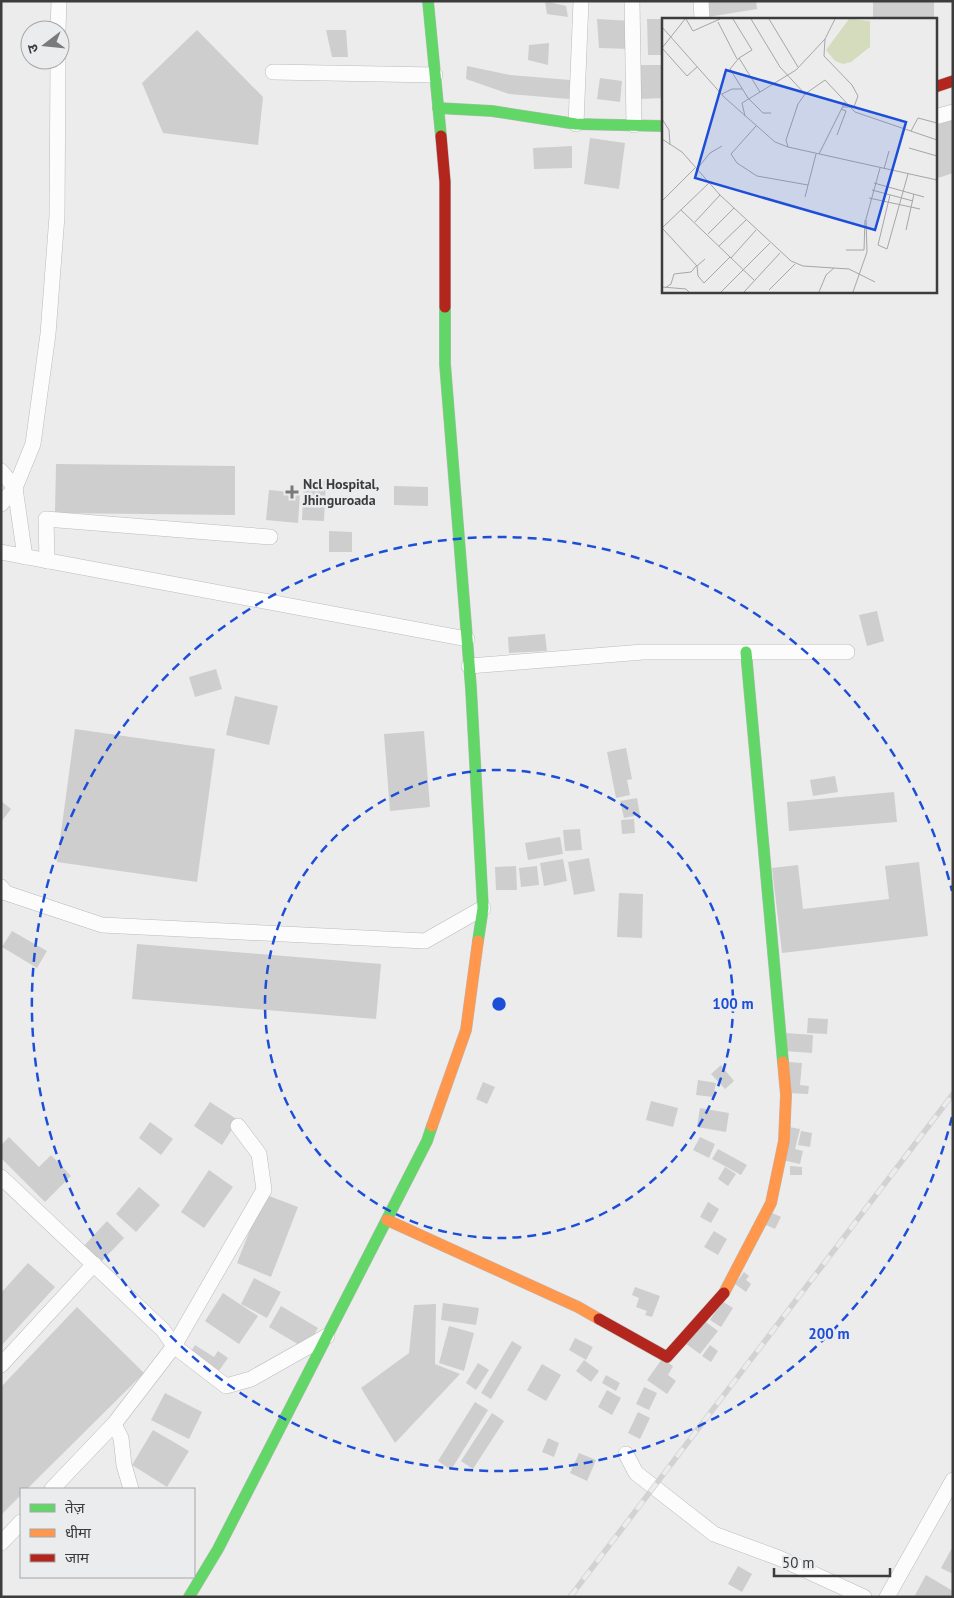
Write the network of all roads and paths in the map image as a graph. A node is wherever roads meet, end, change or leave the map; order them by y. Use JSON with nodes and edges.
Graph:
{"nodes":[{"id":1,"x":59,"y":1,"type":"edge"},
{"id":2,"x":428,"y":1,"type":"edge"},
{"id":3,"x":581,"y":1,"type":"edge"},
{"id":4,"x":632,"y":1,"type":"edge"},
{"id":5,"x":702,"y":1,"type":"edge"},
{"id":6,"x":702,"y":18,"type":"edge"},
{"id":7,"x":58,"y":20,"type":"edge"},
{"id":8,"x":58,"y":70,"type":"edge"},
{"id":9,"x":273,"y":72,"type":"dead end"},
{"id":10,"x":435,"y":75,"type":"junction"},
{"id":11,"x":953,"y":81,"type":"edge"},
{"id":12,"x":936,"y":87,"type":"edge"},
{"id":13,"x":438,"y":108,"type":"junction"},
{"id":14,"x":953,"y":112,"type":"edge"},
{"id":15,"x":936,"y":118,"type":"edge"},
{"id":16,"x":576,"y":124,"type":"junction"},
{"id":17,"x":634,"y":125,"type":"junction"},
{"id":18,"x":662,"y":126,"type":"edge"},
{"id":19,"x":1,"y":471,"type":"edge"},
{"id":20,"x":15,"y":488,"type":"junction"},
{"id":21,"x":1,"y":504,"type":"edge"},
{"id":22,"x":270,"y":537,"type":"dead end"},
{"id":23,"x":1,"y":552,"type":"edge"},
{"id":24,"x":25,"y":557,"type":"junction"},
{"id":25,"x":47,"y":561,"type":"junction"},
{"id":26,"x":467,"y":639,"type":"junction"},
{"id":27,"x":746,"y":652,"type":"junction"},
{"id":28,"x":847,"y":652,"type":"dead end"},
{"id":29,"x":469,"y":666,"type":"junction"},
{"id":30,"x":3,"y":894,"type":"edge"},
{"id":31,"x":482,"y":908,"type":"junction"},
{"id":32,"x":238,"y":1126,"type":"dead end"},
{"id":33,"x":1,"y":1177,"type":"edge"},
{"id":34,"x":387,"y":1220,"type":"junction"},
{"id":35,"x":94,"y":1264,"type":"junction"},
{"id":36,"x":328,"y":1336,"type":"junction"},
{"id":37,"x":174,"y":1346,"type":"junction"},
{"id":38,"x":1,"y":1365,"type":"edge"},
{"id":39,"x":114,"y":1424,"type":"junction"},
{"id":40,"x":626,"y":1454,"type":"dead end"},
{"id":41,"x":953,"y":1480,"type":"edge"},
{"id":42,"x":53,"y":1488,"type":"edge"},
{"id":43,"x":132,"y":1488,"type":"edge"},
{"id":44,"x":20,"y":1523,"type":"edge"},
{"id":45,"x":1,"y":1543,"type":"edge"},
{"id":46,"x":199,"y":1566,"type":"edge"},
{"id":47,"x":189,"y":1597,"type":"edge"},
{"id":48,"x":864,"y":1597,"type":"edge"},
{"id":49,"x":887,"y":1597,"type":"edge"}],
"edges":[{"from":1,"to":7,"type":"street"},
{"from":2,"to":10,"type":"street"},
{"from":3,"to":16,"type":"street"},
{"from":4,"to":17,"type":"street"},
{"from":5,"to":6,"type":"street"},
{"from":8,"to":20,"type":"street"},
{"from":9,"to":10,"type":"street"},
{"from":10,"to":13,"type":"street"},
{"from":11,"to":12,"type":"street"},
{"from":13,"to":16,"type":"street"},
{"from":13,"to":26,"type":"street"},
{"from":14,"to":15,"type":"street"},
{"from":16,"to":17,"type":"street"},
{"from":17,"to":18,"type":"street"},
{"from":19,"to":20,"type":"street"},
{"from":20,"to":21,"type":"street"},
{"from":20,"to":24,"type":"street"},
{"from":22,"to":25,"type":"street"},
{"from":23,"to":24,"type":"street"},
{"from":24,"to":25,"type":"street"},
{"from":25,"to":26,"type":"street"},
{"from":26,"to":29,"type":"street"},
{"from":27,"to":28,"type":"street"},
{"from":27,"to":29,"type":"street"},
{"from":27,"to":34,"type":"street"},
{"from":29,"to":31,"type":"street"},
{"from":30,"to":31,"type":"street"},
{"from":31,"to":34,"type":"street"},
{"from":32,"to":37,"type":"street"},
{"from":33,"to":35,"type":"street"},
{"from":34,"to":36,"type":"street"},
{"from":35,"to":37,"type":"street"},
{"from":35,"to":38,"type":"street"},
{"from":36,"to":37,"type":"street"},
{"from":36,"to":46,"type":"street"},
{"from":37,"to":39,"type":"street"},
{"from":39,"to":42,"type":"street"},
{"from":39,"to":43,"type":"street"},
{"from":40,"to":48,"type":"street"},
{"from":41,"to":49,"type":"street"},
{"from":44,"to":45,"type":"street"},
{"from":46,"to":47,"type":"street"}]}
